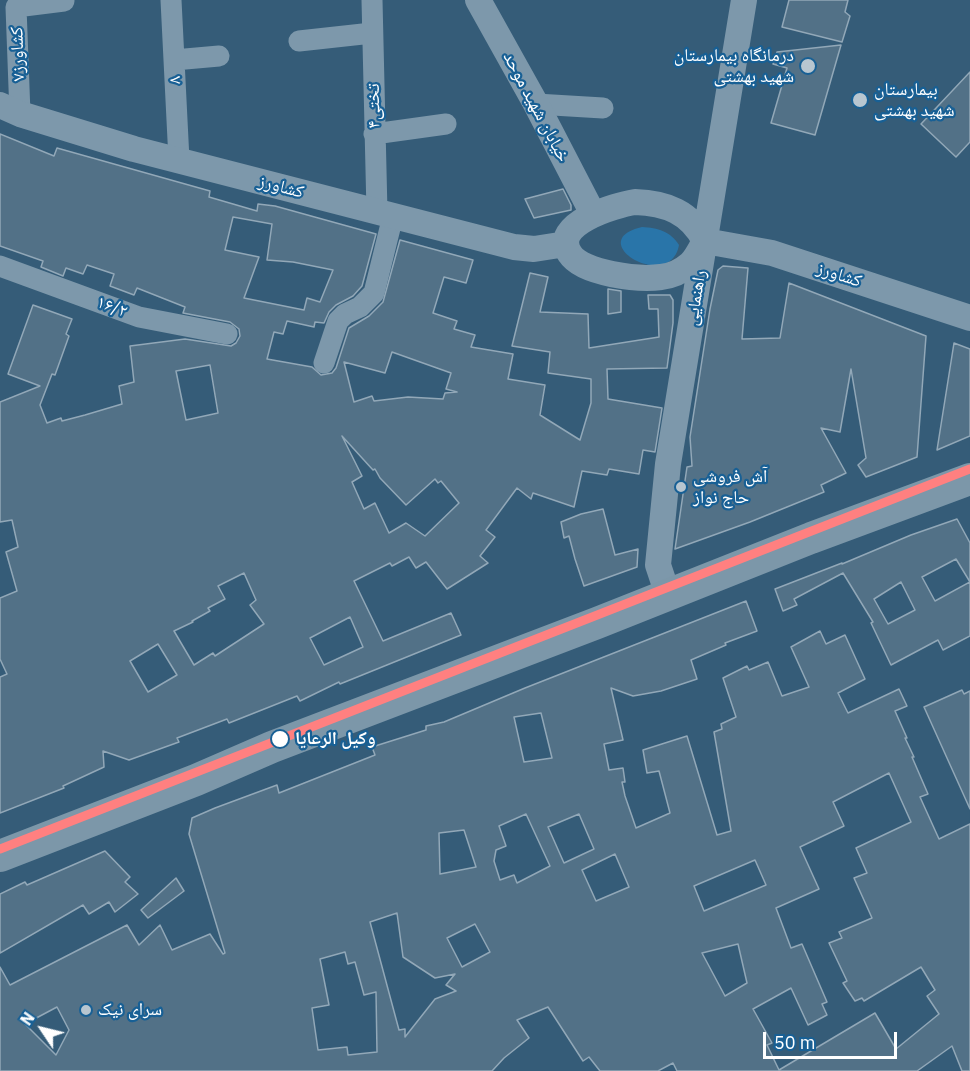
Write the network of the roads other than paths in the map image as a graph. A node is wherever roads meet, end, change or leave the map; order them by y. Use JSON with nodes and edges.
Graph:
{"nodes":[{"id":1,"x":171,"y":0,"type":"edge"},
{"id":2,"x":372,"y":0,"type":"edge"},
{"id":3,"x":478,"y":0,"type":"edge"},
{"id":4,"x":744,"y":0,"type":"edge"},
{"id":5,"x":64,"y":1,"type":"edge"},
{"id":6,"x":372,"y":33,"type":"junction"},
{"id":7,"x":299,"y":41,"type":"dead end"},
{"id":8,"x":219,"y":56,"type":"dead end"},
{"id":9,"x":174,"y":60,"type":"junction"},
{"id":10,"x":536,"y":104,"type":"junction"},
{"id":11,"x":603,"y":108,"type":"dead end"},
{"id":12,"x":10,"y":110,"type":"edge"},
{"id":13,"x":446,"y":124,"type":"dead end"},
{"id":14,"x":374,"y":134,"type":"junction"},
{"id":15,"x":179,"y":160,"type":"junction"},
{"id":16,"x":385,"y":214,"type":"junction"},
{"id":17,"x":593,"y":214,"type":"junction"},
{"id":18,"x":705,"y":241,"type":"junction"},
{"id":19,"x":566,"y":244,"type":"junction"},
{"id":20,"x":0,"y":266,"type":"edge"},
{"id":21,"x":970,"y":318,"type":"edge"},
{"id":22,"x":227,"y":334,"type":"dead end"},
{"id":23,"x":324,"y":363,"type":"dead end"},
{"id":24,"x":970,"y":480,"type":"edge"},
{"id":25,"x":668,"y":595,"type":"junction"},
{"id":26,"x":0,"y":856,"type":"edge"}],
"edges":[{"from":1,"to":9,"type":"street","name":"۸"},
{"from":2,"to":6,"type":"street","name":"تختی۴"},
{"from":3,"to":10,"type":"street","name":"خیابان شهید موحد"},
{"from":4,"to":18,"type":"street","name":"راهنمایی"},
{"from":5,"to":12,"type":"street","name":"۷کشاورز"},
{"from":6,"to":7,"type":"street"},
{"from":6,"to":14,"type":"street","name":"تختی۴"},
{"from":8,"to":9,"type":"street"},
{"from":9,"to":15,"type":"street","name":"۸"},
{"from":10,"to":11,"type":"street"},
{"from":10,"to":17,"type":"street","name":"خیابان شهید موحد"},
{"from":12,"to":15,"type":"street","name":"کشاورز"},
{"from":13,"to":14,"type":"street"},
{"from":14,"to":16,"type":"street","name":"تختی۴"},
{"from":15,"to":16,"type":"street","name":"کشاورز"},
{"from":16,"to":19,"type":"street","name":"کشاورز"},
{"from":16,"to":23,"type":"street","name":"تختی۴"},
{"from":17,"to":18,"type":"street"},
{"from":17,"to":19,"type":"street"},
{"from":18,"to":19,"type":"street"},
{"from":18,"to":21,"type":"street","name":"کشاورز"},
{"from":18,"to":25,"type":"street","name":"راهنمایی"},
{"from":20,"to":22,"type":"street","name":"۱۶/۲"},
{"from":24,"to":25,"type":"main road"},
{"from":25,"to":26,"type":"main road"}]}
